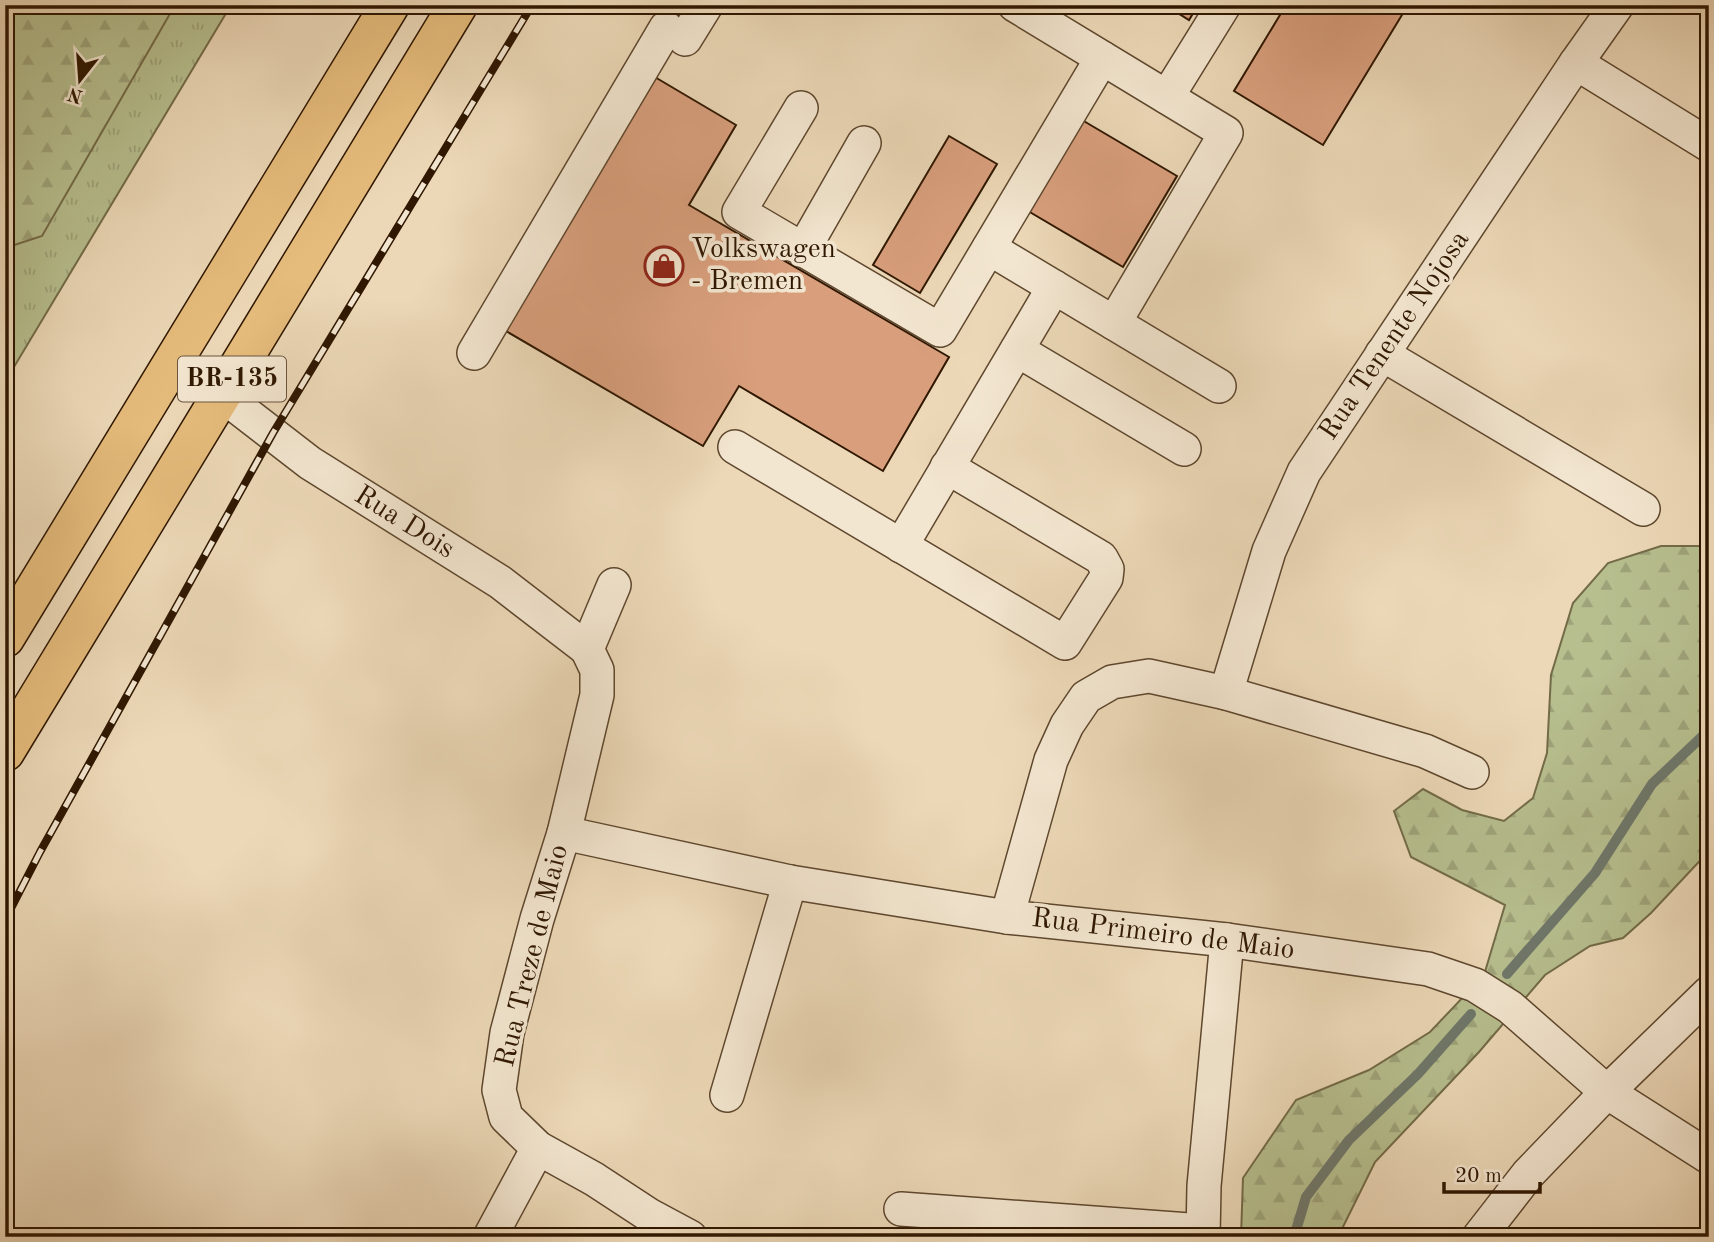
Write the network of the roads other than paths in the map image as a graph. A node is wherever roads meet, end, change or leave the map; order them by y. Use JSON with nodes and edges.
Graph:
{"nodes":[{"id":1,"x":390,"y":5,"type":"edge"},
{"id":2,"x":458,"y":5,"type":"edge"},
{"id":3,"x":706,"y":5,"type":"edge"},
{"id":4,"x":1016,"y":5,"type":"edge"},
{"id":5,"x":1224,"y":5,"type":"edge"},
{"id":6,"x":1617,"y":5,"type":"edge"},
{"id":7,"x":1102,"y":58,"type":"junction"},
{"id":8,"x":1576,"y":63,"type":"junction"},
{"id":9,"x":1167,"y":97,"type":"junction"},
{"id":10,"x":801,"y":108,"type":"dead end"},
{"id":11,"x":864,"y":143,"type":"dead end"},
{"id":12,"x":1709,"y":145,"type":"edge"},
{"id":13,"x":989,"y":248,"type":"junction"},
{"id":14,"x":803,"y":250,"type":"junction"},
{"id":15,"x":1054,"y":287,"type":"junction"},
{"id":16,"x":1114,"y":323,"type":"junction"},
{"id":17,"x":1017,"y":350,"type":"junction"},
{"id":18,"x":474,"y":353,"type":"dead end"},
{"id":19,"x":1382,"y":354,"type":"junction"},
{"id":20,"x":1219,"y":386,"type":"dead end"},
{"id":21,"x":222,"y":395,"type":"junction"},
{"id":22,"x":735,"y":447,"type":"dead end"},
{"id":23,"x":1184,"y":449,"type":"dead end"},
{"id":24,"x":947,"y":467,"type":"junction"},
{"id":25,"x":1643,"y":509,"type":"dead end"},
{"id":26,"x":901,"y":545,"type":"junction"},
{"id":27,"x":614,"y":585,"type":"dead end"},
{"id":28,"x":5,"y":638,"type":"edge"},
{"id":29,"x":587,"y":649,"type":"junction"},
{"id":30,"x":1226,"y":692,"type":"junction"},
{"id":31,"x":5,"y":752,"type":"edge"},
{"id":32,"x":1472,"y":772,"type":"dead end"},
{"id":33,"x":564,"y":833,"type":"junction"},
{"id":34,"x":790,"y":881,"type":"junction"},
{"id":35,"x":1007,"y":917,"type":"junction"},
{"id":36,"x":1227,"y":940,"type":"junction"},
{"id":37,"x":1709,"y":993,"type":"edge"},
{"id":38,"x":1606,"y":1092,"type":"junction"},
{"id":39,"x":727,"y":1096,"type":"dead end"},
{"id":40,"x":538,"y":1148,"type":"junction"},
{"id":41,"x":1709,"y":1157,"type":"edge"},
{"id":42,"x":901,"y":1209,"type":"dead end"},
{"id":43,"x":1203,"y":1234,"type":"edge"},
{"id":44,"x":490,"y":1237,"type":"edge"},
{"id":45,"x":690,"y":1237,"type":"edge"},
{"id":46,"x":1479,"y":1237,"type":"edge"}],
"edges":[{"from":1,"to":28,"type":"highway","number":"BR-135"},
{"from":2,"to":21,"type":"highway","number":"BR-135"},
{"from":3,"to":18,"type":"street"},
{"from":4,"to":7,"type":"street"},
{"from":5,"to":9,"type":"street"},
{"from":6,"to":8,"type":"street","name":"Rua Tenente Nojosa"},
{"from":7,"to":9,"type":"street"},
{"from":7,"to":13,"type":"street"},
{"from":8,"to":12,"type":"street"},
{"from":8,"to":19,"type":"street","name":"Rua Tenente Nojosa"},
{"from":9,"to":16,"type":"street"},
{"from":10,"to":14,"type":"street"},
{"from":11,"to":14,"type":"street"},
{"from":13,"to":14,"type":"street"},
{"from":13,"to":15,"type":"street"},
{"from":15,"to":16,"type":"street"},
{"from":15,"to":17,"type":"street"},
{"from":16,"to":20,"type":"street"},
{"from":17,"to":23,"type":"street"},
{"from":17,"to":24,"type":"street"},
{"from":19,"to":25,"type":"street"},
{"from":19,"to":30,"type":"street","name":"Rua Tenente Nojosa"},
{"from":21,"to":29,"type":"street","name":"Rua Dois"},
{"from":21,"to":31,"type":"highway","number":"BR-135"},
{"from":22,"to":26,"type":"street"},
{"from":24,"to":26,"type":"street"},
{"from":24,"to":26,"type":"street"},
{"from":27,"to":29,"type":"street"},
{"from":29,"to":33,"type":"street","name":"Rua Treze de Maio"},
{"from":30,"to":32,"type":"street"},
{"from":30,"to":35,"type":"street"},
{"from":33,"to":34,"type":"street","name":"Rua Primeiro de Maio"},
{"from":33,"to":40,"type":"street","name":"Rua Treze de Maio"},
{"from":34,"to":35,"type":"street","name":"Rua Primeiro de Maio"},
{"from":34,"to":39,"type":"street"},
{"from":35,"to":36,"type":"street","name":"Rua Primeiro de Maio"},
{"from":36,"to":38,"type":"street","name":"Rua Primeiro de Maio"},
{"from":36,"to":43,"type":"street"},
{"from":37,"to":38,"type":"street"},
{"from":38,"to":41,"type":"street","name":"Rua Primeiro de Maio"},
{"from":38,"to":46,"type":"street"},
{"from":40,"to":44,"type":"street"},
{"from":40,"to":45,"type":"street","name":"Rua Treze de Maio"},
{"from":42,"to":43,"type":"street"}]}
